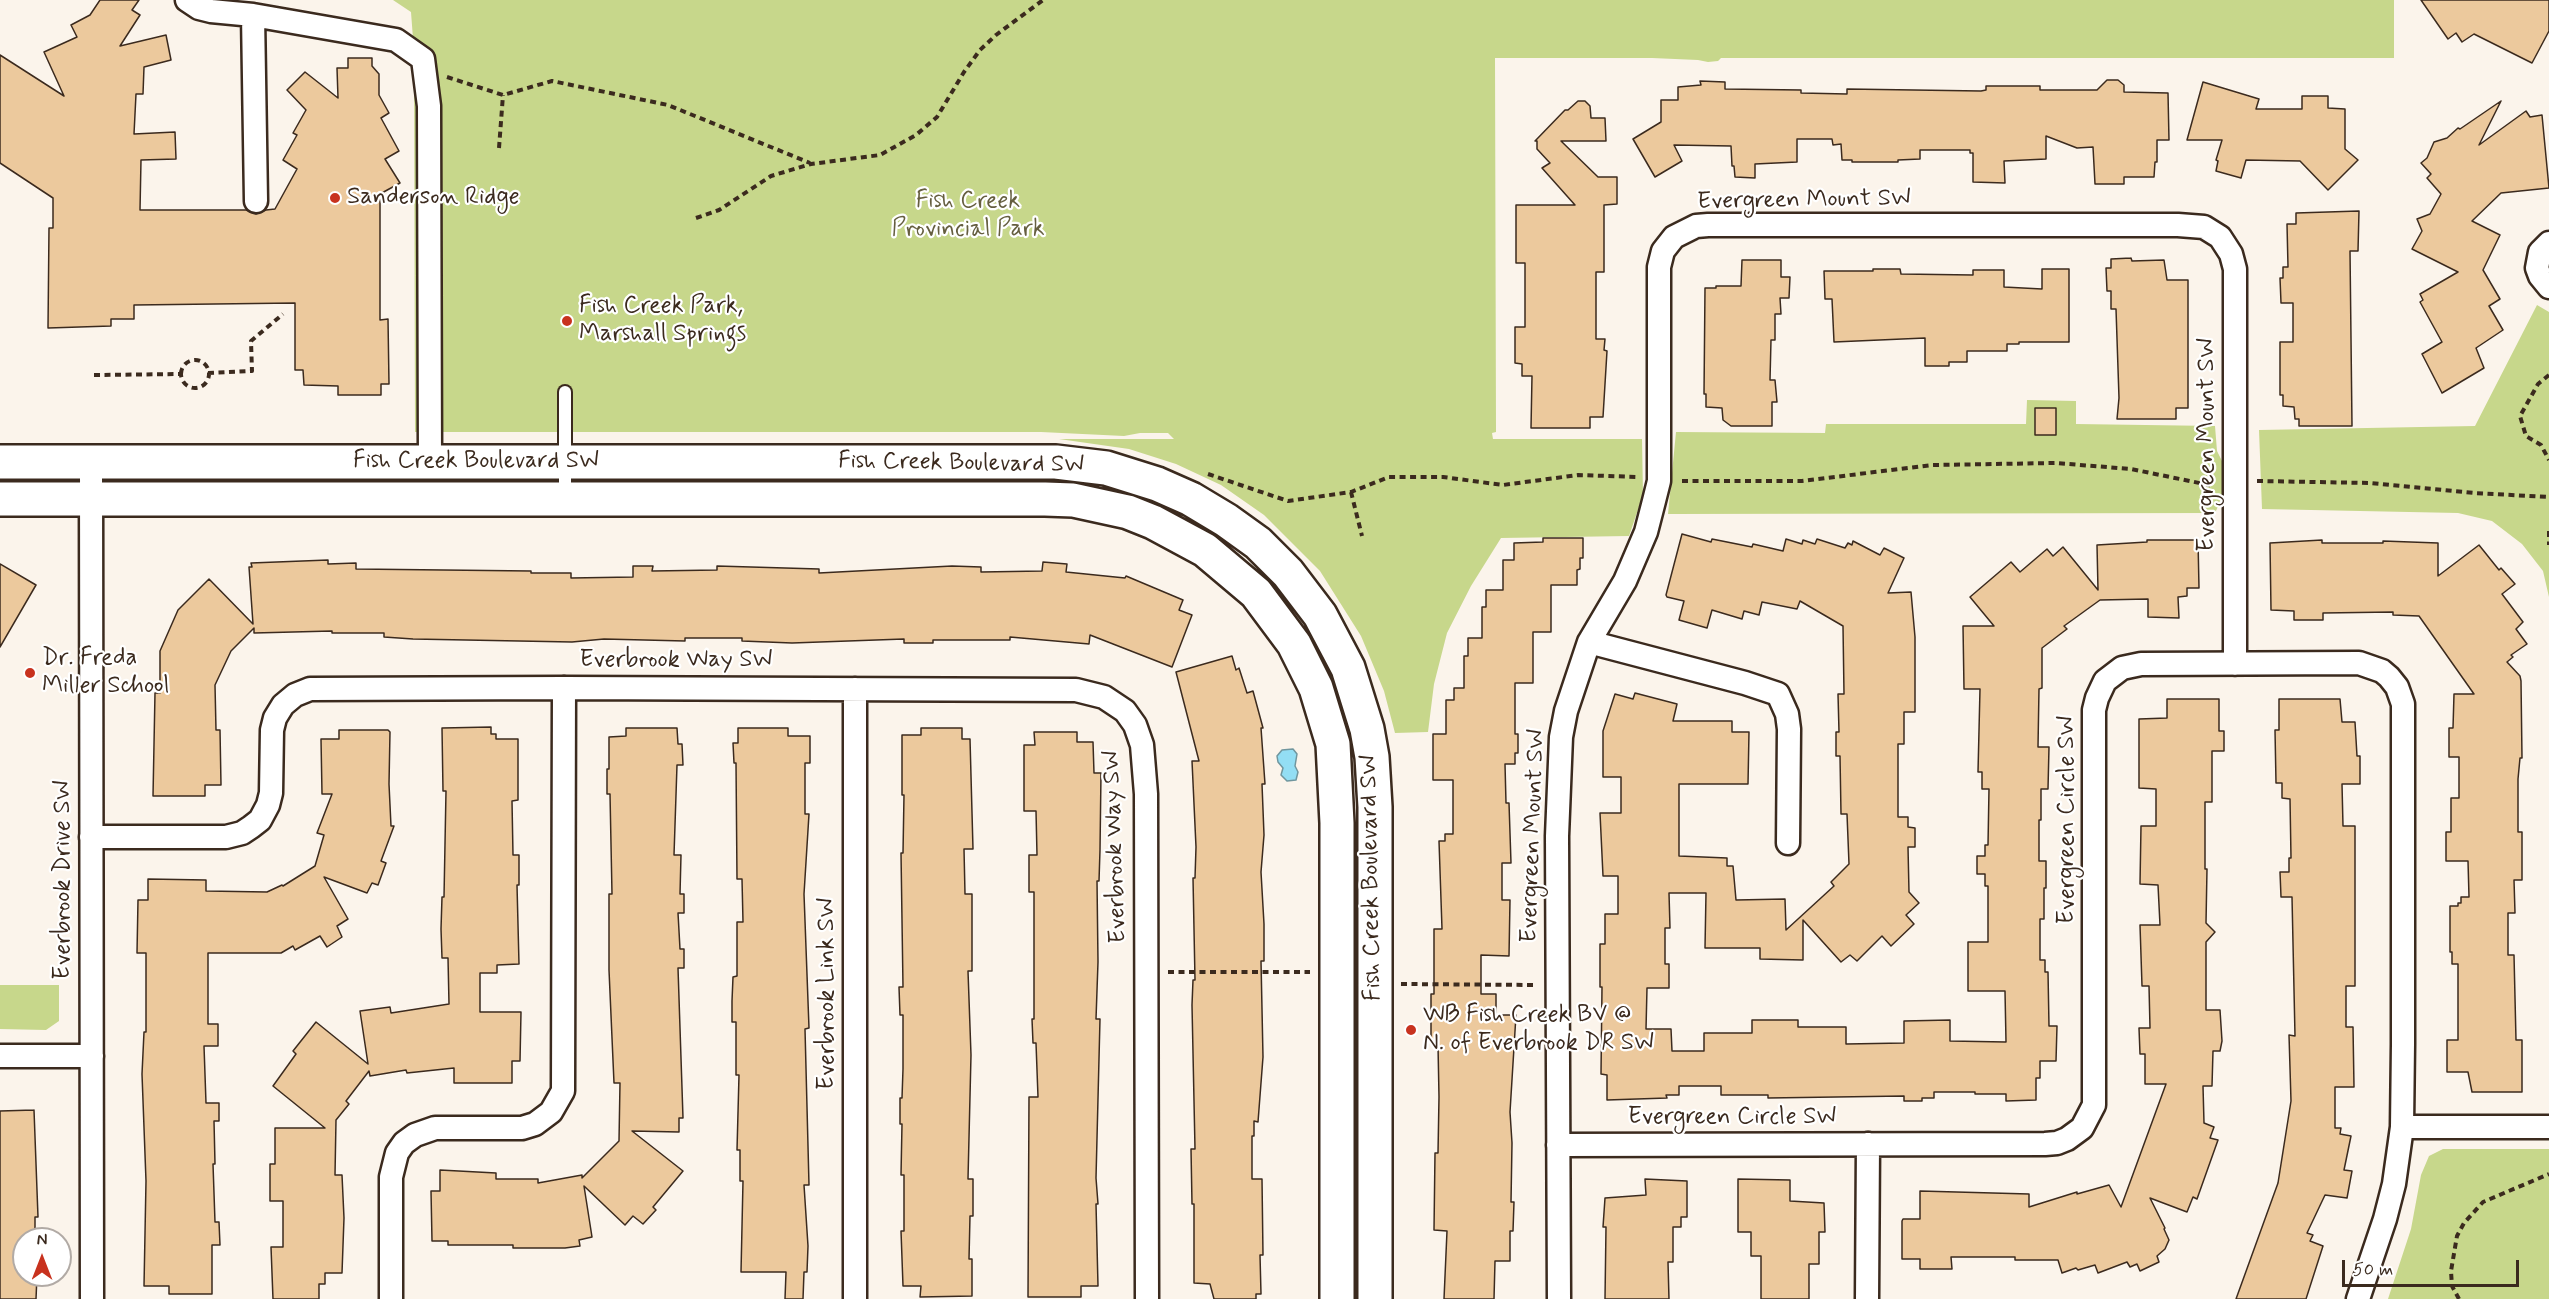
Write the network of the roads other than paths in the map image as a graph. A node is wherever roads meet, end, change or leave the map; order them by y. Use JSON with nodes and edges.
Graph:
{"nodes":[{"id":1,"x":187,"y":0,"type":"edge"},
{"id":2,"x":253,"y":15,"type":"junction"},
{"id":3,"x":256,"y":201,"type":"dead end"},
{"id":4,"x":2549,"y":243,"type":"edge"},
{"id":5,"x":2549,"y":287,"type":"edge"},
{"id":6,"x":565,"y":392,"type":"dead end"},
{"id":7,"x":0,"y":462,"type":"edge"},
{"id":8,"x":91,"y":462,"type":"junction"},
{"id":9,"x":430,"y":462,"type":"junction"},
{"id":10,"x":564,"y":462,"type":"junction"},
{"id":11,"x":565,"y":498,"type":"junction"},
{"id":12,"x":0,"y":499,"type":"edge"},
{"id":13,"x":91,"y":499,"type":"junction"},
{"id":14,"x":1589,"y":642,"type":"junction"},
{"id":15,"x":2235,"y":664,"type":"junction"},
{"id":16,"x":564,"y":688,"type":"junction"},
{"id":17,"x":855,"y":689,"type":"junction"},
{"id":18,"x":91,"y":837,"type":"junction"},
{"id":19,"x":1788,"y":843,"type":"dead end"},
{"id":20,"x":0,"y":1056,"type":"edge"},
{"id":21,"x":92,"y":1056,"type":"junction"},
{"id":22,"x":2402,"y":1127,"type":"junction"},
{"id":23,"x":2549,"y":1127,"type":"edge"},
{"id":24,"x":1868,"y":1144,"type":"junction"},
{"id":25,"x":1558,"y":1145,"type":"junction"},
{"id":26,"x":92,"y":1299,"type":"edge"},
{"id":27,"x":391,"y":1299,"type":"edge"},
{"id":28,"x":855,"y":1299,"type":"edge"},
{"id":29,"x":1147,"y":1299,"type":"edge"},
{"id":30,"x":1337,"y":1299,"type":"edge"},
{"id":31,"x":1375,"y":1299,"type":"edge"},
{"id":32,"x":1559,"y":1299,"type":"edge"},
{"id":33,"x":1867,"y":1299,"type":"edge"},
{"id":34,"x":2358,"y":1299,"type":"edge"}],
"edges":[{"from":1,"to":2,"type":"street"},
{"from":2,"to":3,"type":"street"},
{"from":2,"to":9,"type":"street"},
{"from":4,"to":5,"type":"street"},
{"from":6,"to":10,"type":"lane"},
{"from":7,"to":8,"type":"main road","name":"Fish Creek Boulevard SW"},
{"from":8,"to":9,"type":"main road","name":"Fish Creek Boulevard SW"},
{"from":8,"to":13,"type":"street","name":"Everbrook Drive SW"},
{"from":9,"to":10,"type":"main road","name":"Fish Creek Boulevard SW"},
{"from":10,"to":11,"type":"lane"},
{"from":10,"to":31,"type":"main road","name":"Fish Creek Boulevard SW"},
{"from":11,"to":13,"type":"main road","name":"Fish Creek Boulevard SW"},
{"from":11,"to":30,"type":"main road","name":"Fish Creek Boulevard SW"},
{"from":12,"to":13,"type":"main road","name":"Fish Creek Boulevard SW"},
{"from":13,"to":18,"type":"street","name":"Everbrook Drive SW"},
{"from":14,"to":15,"type":"street","name":"Evergreen Mount SW"},
{"from":14,"to":19,"type":"street"},
{"from":14,"to":25,"type":"street","name":"Evergreen Mount SW"},
{"from":15,"to":22,"type":"street","name":"Evergreen Circle SW"},
{"from":15,"to":24,"type":"street","name":"Evergreen Circle SW"},
{"from":16,"to":17,"type":"street","name":"Everbrook Way SW"},
{"from":16,"to":18,"type":"street","name":"Everbrook Way SW"},
{"from":16,"to":27,"type":"street","name":"Everbrook Way SW"},
{"from":17,"to":28,"type":"street","name":"Everbrook Link SW"},
{"from":17,"to":29,"type":"street","name":"Everbrook Way SW"},
{"from":18,"to":21,"type":"street","name":"Everbrook Drive SW"},
{"from":20,"to":21,"type":"street"},
{"from":21,"to":26,"type":"street","name":"Everbrook Drive SW"},
{"from":22,"to":23,"type":"street"},
{"from":22,"to":34,"type":"street","name":"Evergreen Circle SW"},
{"from":24,"to":25,"type":"street","name":"Evergreen Circle SW"},
{"from":24,"to":33,"type":"street"},
{"from":25,"to":32,"type":"street"}]}
